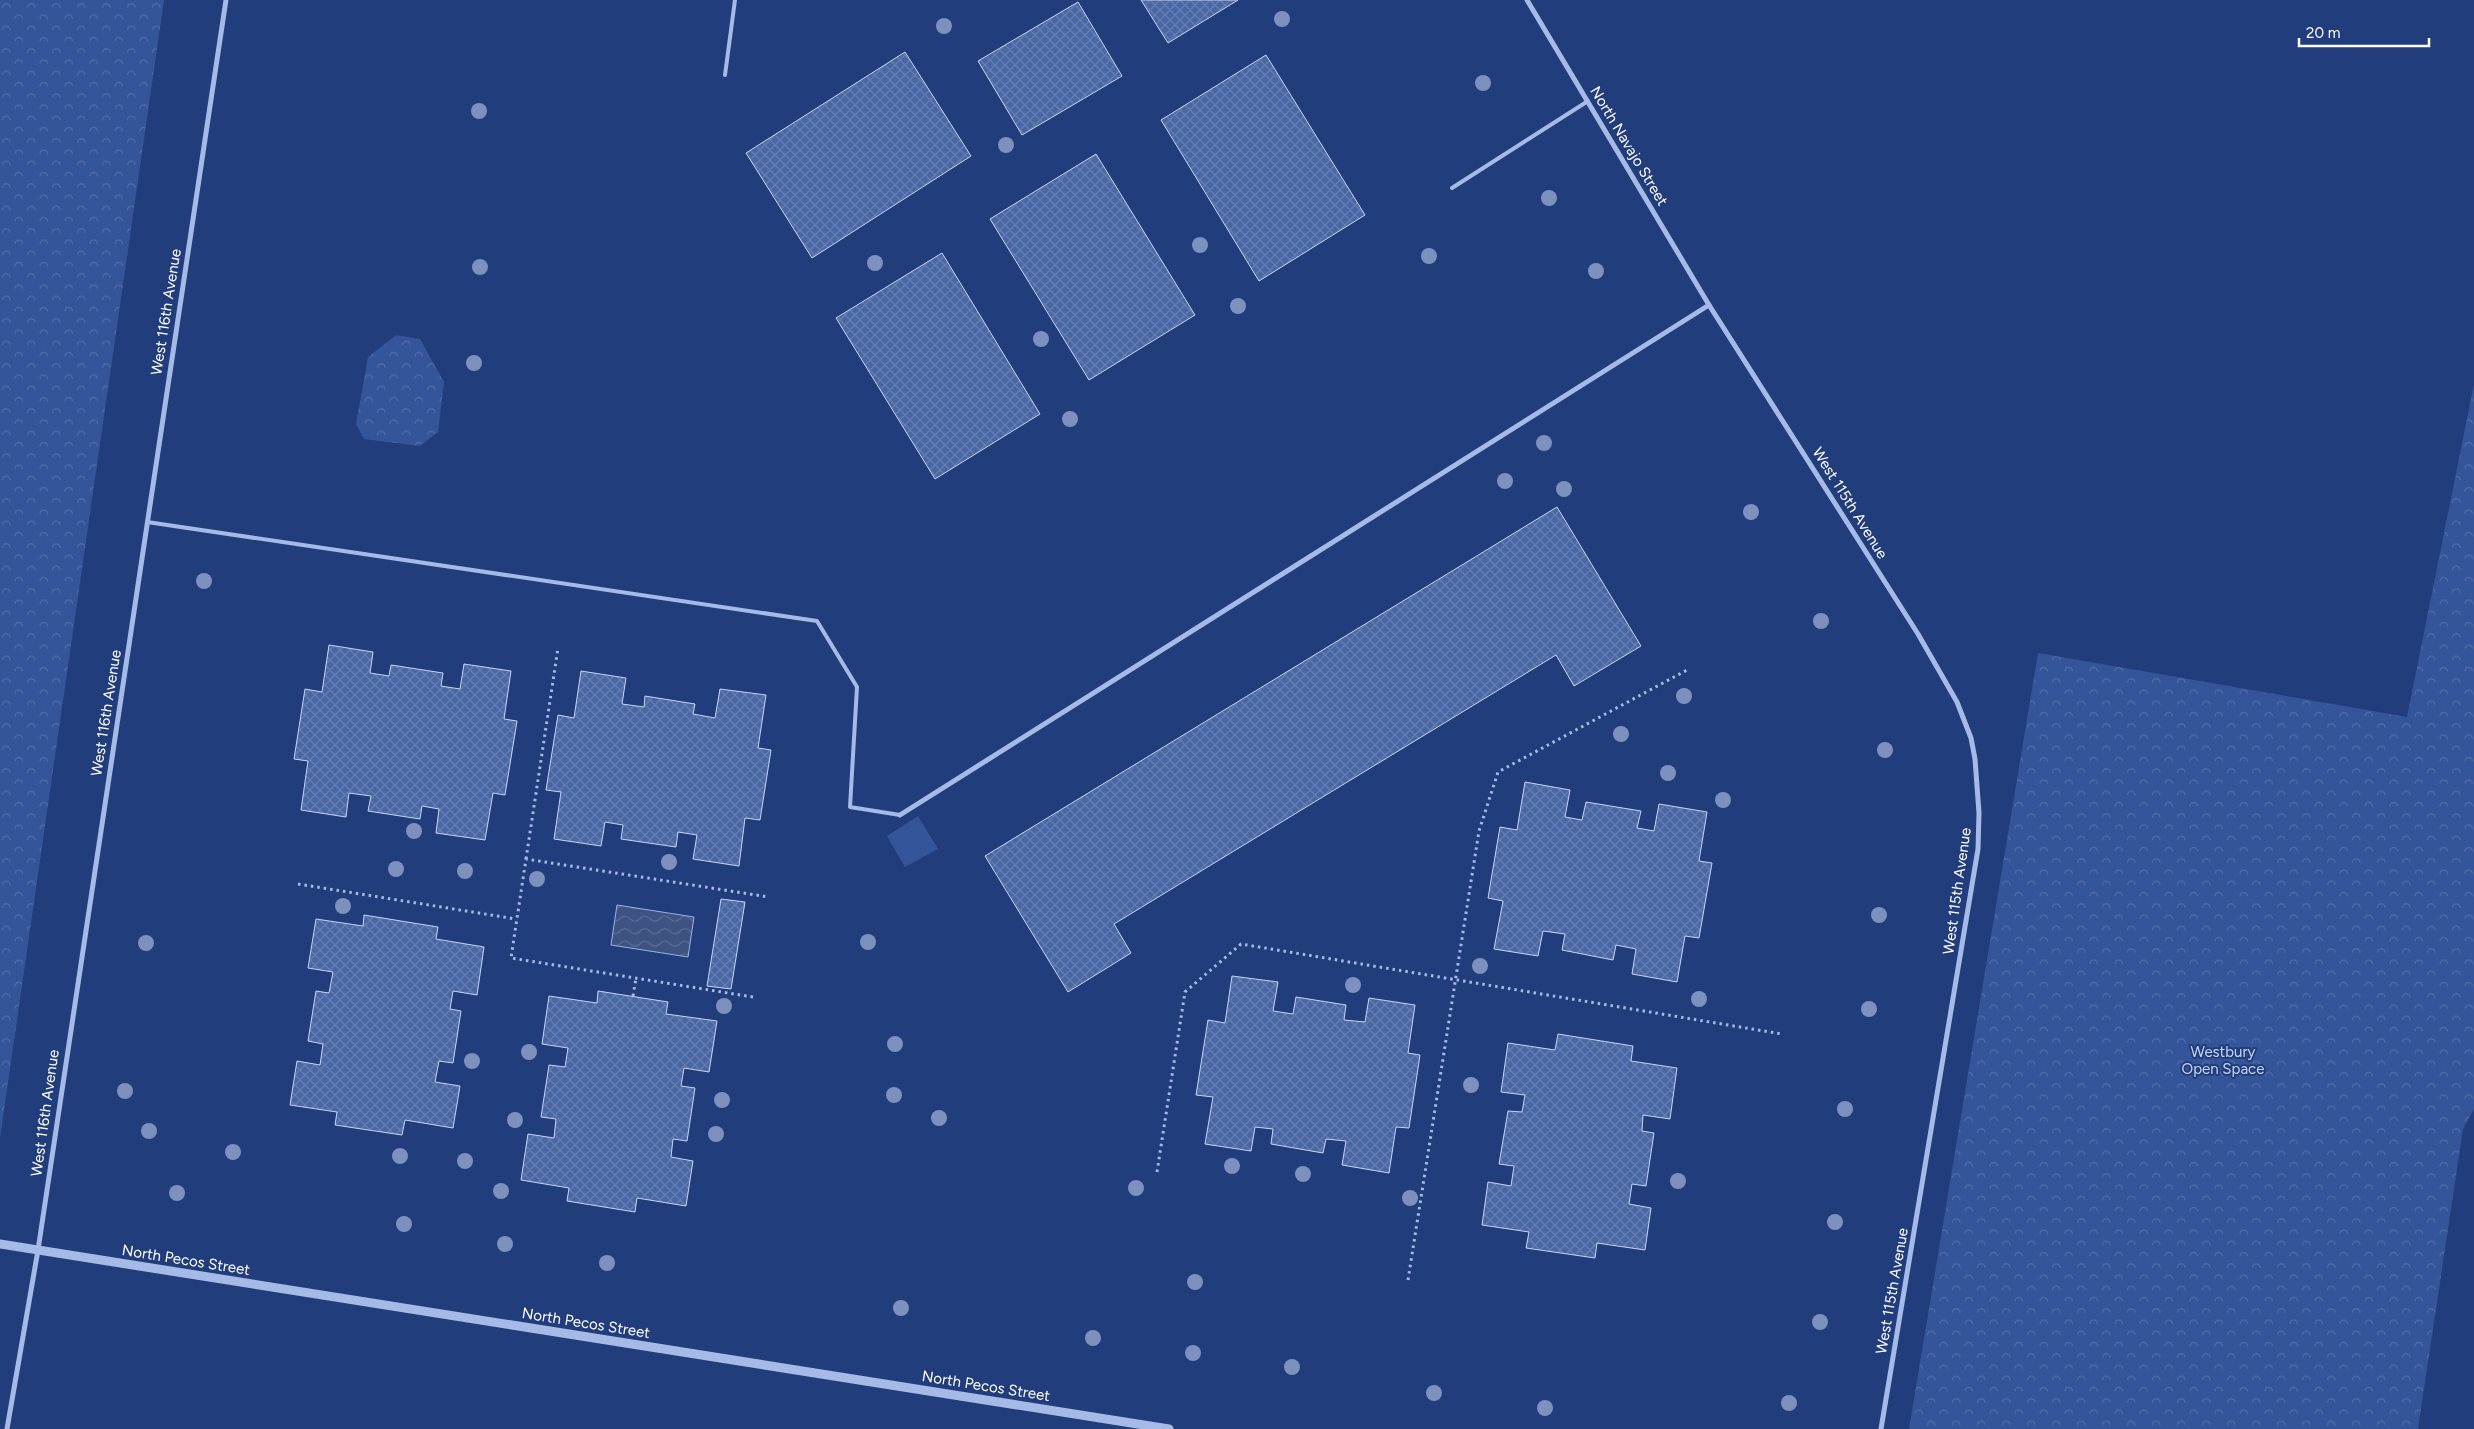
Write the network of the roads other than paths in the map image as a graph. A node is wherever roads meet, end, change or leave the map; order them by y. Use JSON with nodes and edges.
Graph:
{"nodes":[{"id":1,"x":226,"y":0,"type":"edge"},
{"id":2,"x":736,"y":0,"type":"edge"},
{"id":3,"x":1527,"y":0,"type":"edge"},
{"id":4,"x":725,"y":75,"type":"dead end"},
{"id":5,"x":1588,"y":102,"type":"junction"},
{"id":6,"x":1452,"y":188,"type":"dead end"},
{"id":7,"x":1709,"y":305,"type":"junction"},
{"id":8,"x":148,"y":522,"type":"junction"},
{"id":9,"x":900,"y":815,"type":"joint"},
{"id":10,"x":0,"y":1244,"type":"edge"},
{"id":11,"x":38,"y":1250,"type":"junction"},
{"id":12,"x":7,"y":1429,"type":"edge"},
{"id":13,"x":1168,"y":1429,"type":"edge"},
{"id":14,"x":1881,"y":1429,"type":"edge"}],
"edges":[{"from":1,"to":8,"type":"street","name":"West 116th Avenue"},
{"from":2,"to":4,"type":"lane"},
{"from":3,"to":5,"type":"street","name":"North Navajo Street"},
{"from":5,"to":6,"type":"lane"},
{"from":5,"to":7,"type":"street","name":"North Navajo Street"},
{"from":7,"to":9,"type":"street"},
{"from":7,"to":14,"type":"street","name":"West 115th Avenue"},
{"from":8,"to":9,"type":"lane"},
{"from":8,"to":11,"type":"street","name":"West 116th Avenue"},
{"from":10,"to":11,"type":"street","name":"North Pecos Street"},
{"from":11,"to":12,"type":"street","name":"West 116th Avenue"},
{"from":11,"to":13,"type":"street","name":"North Pecos Street"}]}
